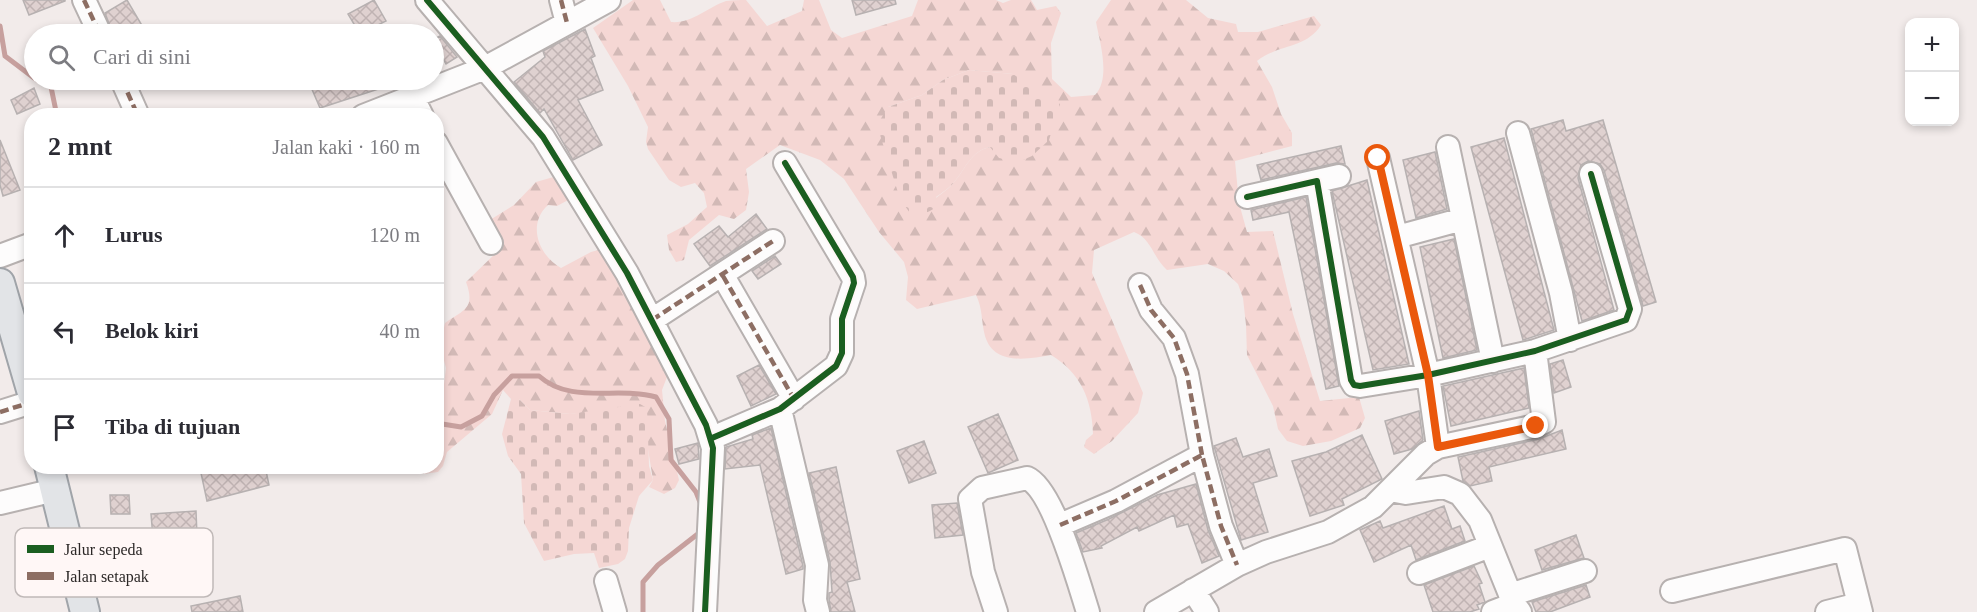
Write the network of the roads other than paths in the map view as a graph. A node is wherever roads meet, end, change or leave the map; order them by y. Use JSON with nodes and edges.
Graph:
{"nodes":[{"id":1,"x":84,"y":0,"type":"edge"},
{"id":2,"x":427,"y":0,"type":"edge"},
{"id":3,"x":561,"y":0,"type":"edge"},
{"id":4,"x":609,"y":0,"type":"edge"},
{"id":5,"x":567,"y":23,"type":"junction"},
{"id":6,"x":95,"y":24,"type":"edge"},
{"id":7,"x":485,"y":68,"type":"junction"},
{"id":8,"x":126,"y":90,"type":"edge"},
{"id":9,"x":417,"y":106,"type":"edge"},
{"id":10,"x":134,"y":108,"type":"edge"},
{"id":11,"x":1518,"y":133,"type":"dead end"},
{"id":12,"x":1448,"y":147,"type":"dead end"},
{"id":13,"x":444,"y":158,"type":"edge"},
{"id":14,"x":1378,"y":158,"type":"dead end"},
{"id":15,"x":785,"y":164,"type":"dead end"},
{"id":16,"x":1591,"y":174,"type":"dead end"},
{"id":17,"x":1339,"y":176,"type":"dead end"},
{"id":18,"x":1317,"y":181,"type":"junction"},
{"id":19,"x":1247,"y":197,"type":"dead end"},
{"id":20,"x":1463,"y":219,"type":"junction"},
{"id":21,"x":1396,"y":237,"type":"junction"},
{"id":22,"x":773,"y":241,"type":"dead end"},
{"id":23,"x":491,"y":243,"type":"dead end"},
{"id":24,"x":24,"y":247,"type":"edge"},
{"id":25,"x":0,"y":256,"type":"edge"},
{"id":26,"x":723,"y":276,"type":"junction"},
{"id":27,"x":0,"y":283,"type":"edge"},
{"id":28,"x":1140,"y":285,"type":"dead end"},
{"id":29,"x":652,"y":320,"type":"junction"},
{"id":30,"x":1570,"y":340,"type":"junction"},
{"id":31,"x":1535,"y":351,"type":"junction"},
{"id":32,"x":1493,"y":361,"type":"junction"},
{"id":33,"x":24,"y":366,"type":"edge"},
{"id":34,"x":1428,"y":375,"type":"junction"},
{"id":35,"x":24,"y":404,"type":"edge"},
{"id":36,"x":787,"y":404,"type":"junction"},
{"id":37,"x":0,"y":412,"type":"edge"},
{"id":38,"x":712,"y":438,"type":"junction"},
{"id":39,"x":1438,"y":447,"type":"junction"},
{"id":40,"x":1202,"y":455,"type":"junction"},
{"id":41,"x":52,"y":478,"type":"edge"},
{"id":42,"x":1390,"y":490,"type":"junction"},
{"id":43,"x":0,"y":503,"type":"edge"},
{"id":44,"x":1060,"y":525,"type":"junction"},
{"id":45,"x":64,"y":528,"type":"edge"},
{"id":46,"x":1490,"y":546,"type":"junction"},
{"id":47,"x":1237,"y":565,"type":"junction"},
{"id":48,"x":1585,"y":571,"type":"dead end"},
{"id":49,"x":1419,"y":573,"type":"dead end"},
{"id":50,"x":606,"y":581,"type":"dead end"},
{"id":51,"x":1193,"y":590,"type":"junction"},
{"id":52,"x":1672,"y":591,"type":"dead end"},
{"id":53,"x":81,"y":597,"type":"edge"},
{"id":54,"x":1509,"y":606,"type":"edge"},
{"id":55,"x":1860,"y":608,"type":"edge"},
{"id":56,"x":85,"y":612,"type":"edge"},
{"id":57,"x":615,"y":612,"type":"edge"},
{"id":58,"x":705,"y":612,"type":"edge"},
{"id":59,"x":818,"y":612,"type":"edge"},
{"id":60,"x":996,"y":612,"type":"edge"},
{"id":61,"x":1088,"y":612,"type":"edge"},
{"id":62,"x":1156,"y":612,"type":"edge"},
{"id":63,"x":1207,"y":612,"type":"edge"},
{"id":64,"x":1827,"y":612,"type":"edge"}],
"edges":[{"from":1,"to":6,"type":"street"},
{"from":2,"to":7,"type":"street"},
{"from":3,"to":5,"type":"street"},
{"from":4,"to":5,"type":"street"},
{"from":5,"to":7,"type":"street"},
{"from":7,"to":9,"type":"street"},
{"from":7,"to":29,"type":"street"},
{"from":8,"to":10,"type":"street"},
{"from":11,"to":30,"type":"street"},
{"from":12,"to":20,"type":"street"},
{"from":13,"to":23,"type":"street"},
{"from":14,"to":21,"type":"street"},
{"from":15,"to":36,"type":"street"},
{"from":16,"to":30,"type":"street"},
{"from":17,"to":18,"type":"street"},
{"from":18,"to":19,"type":"street"},
{"from":18,"to":34,"type":"street"},
{"from":20,"to":21,"type":"street"},
{"from":20,"to":32,"type":"street"},
{"from":21,"to":34,"type":"street"},
{"from":22,"to":26,"type":"street"},
{"from":24,"to":25,"type":"street"},
{"from":26,"to":29,"type":"street"},
{"from":26,"to":36,"type":"street"},
{"from":27,"to":33,"type":"main road"},
{"from":28,"to":40,"type":"street"},
{"from":29,"to":38,"type":"street"},
{"from":30,"to":31,"type":"street"},
{"from":31,"to":32,"type":"street"},
{"from":31,"to":39,"type":"street"},
{"from":32,"to":34,"type":"street"},
{"from":34,"to":39,"type":"street"},
{"from":35,"to":37,"type":"street"},
{"from":36,"to":38,"type":"street"},
{"from":36,"to":59,"type":"street"},
{"from":38,"to":58,"type":"street"},
{"from":39,"to":42,"type":"street"},
{"from":40,"to":44,"type":"street"},
{"from":40,"to":47,"type":"street"},
{"from":41,"to":43,"type":"street"},
{"from":41,"to":45,"type":"main road"},
{"from":42,"to":46,"type":"street"},
{"from":42,"to":47,"type":"street"},
{"from":44,"to":60,"type":"street"},
{"from":44,"to":61,"type":"street"},
{"from":46,"to":49,"type":"street"},
{"from":46,"to":54,"type":"street"},
{"from":47,"to":51,"type":"street"},
{"from":48,"to":54,"type":"street"},
{"from":50,"to":57,"type":"street"},
{"from":51,"to":62,"type":"street"},
{"from":51,"to":63,"type":"street"},
{"from":52,"to":55,"type":"street"},
{"from":53,"to":56,"type":"main road"},
{"from":55,"to":64,"type":"street"}]}
